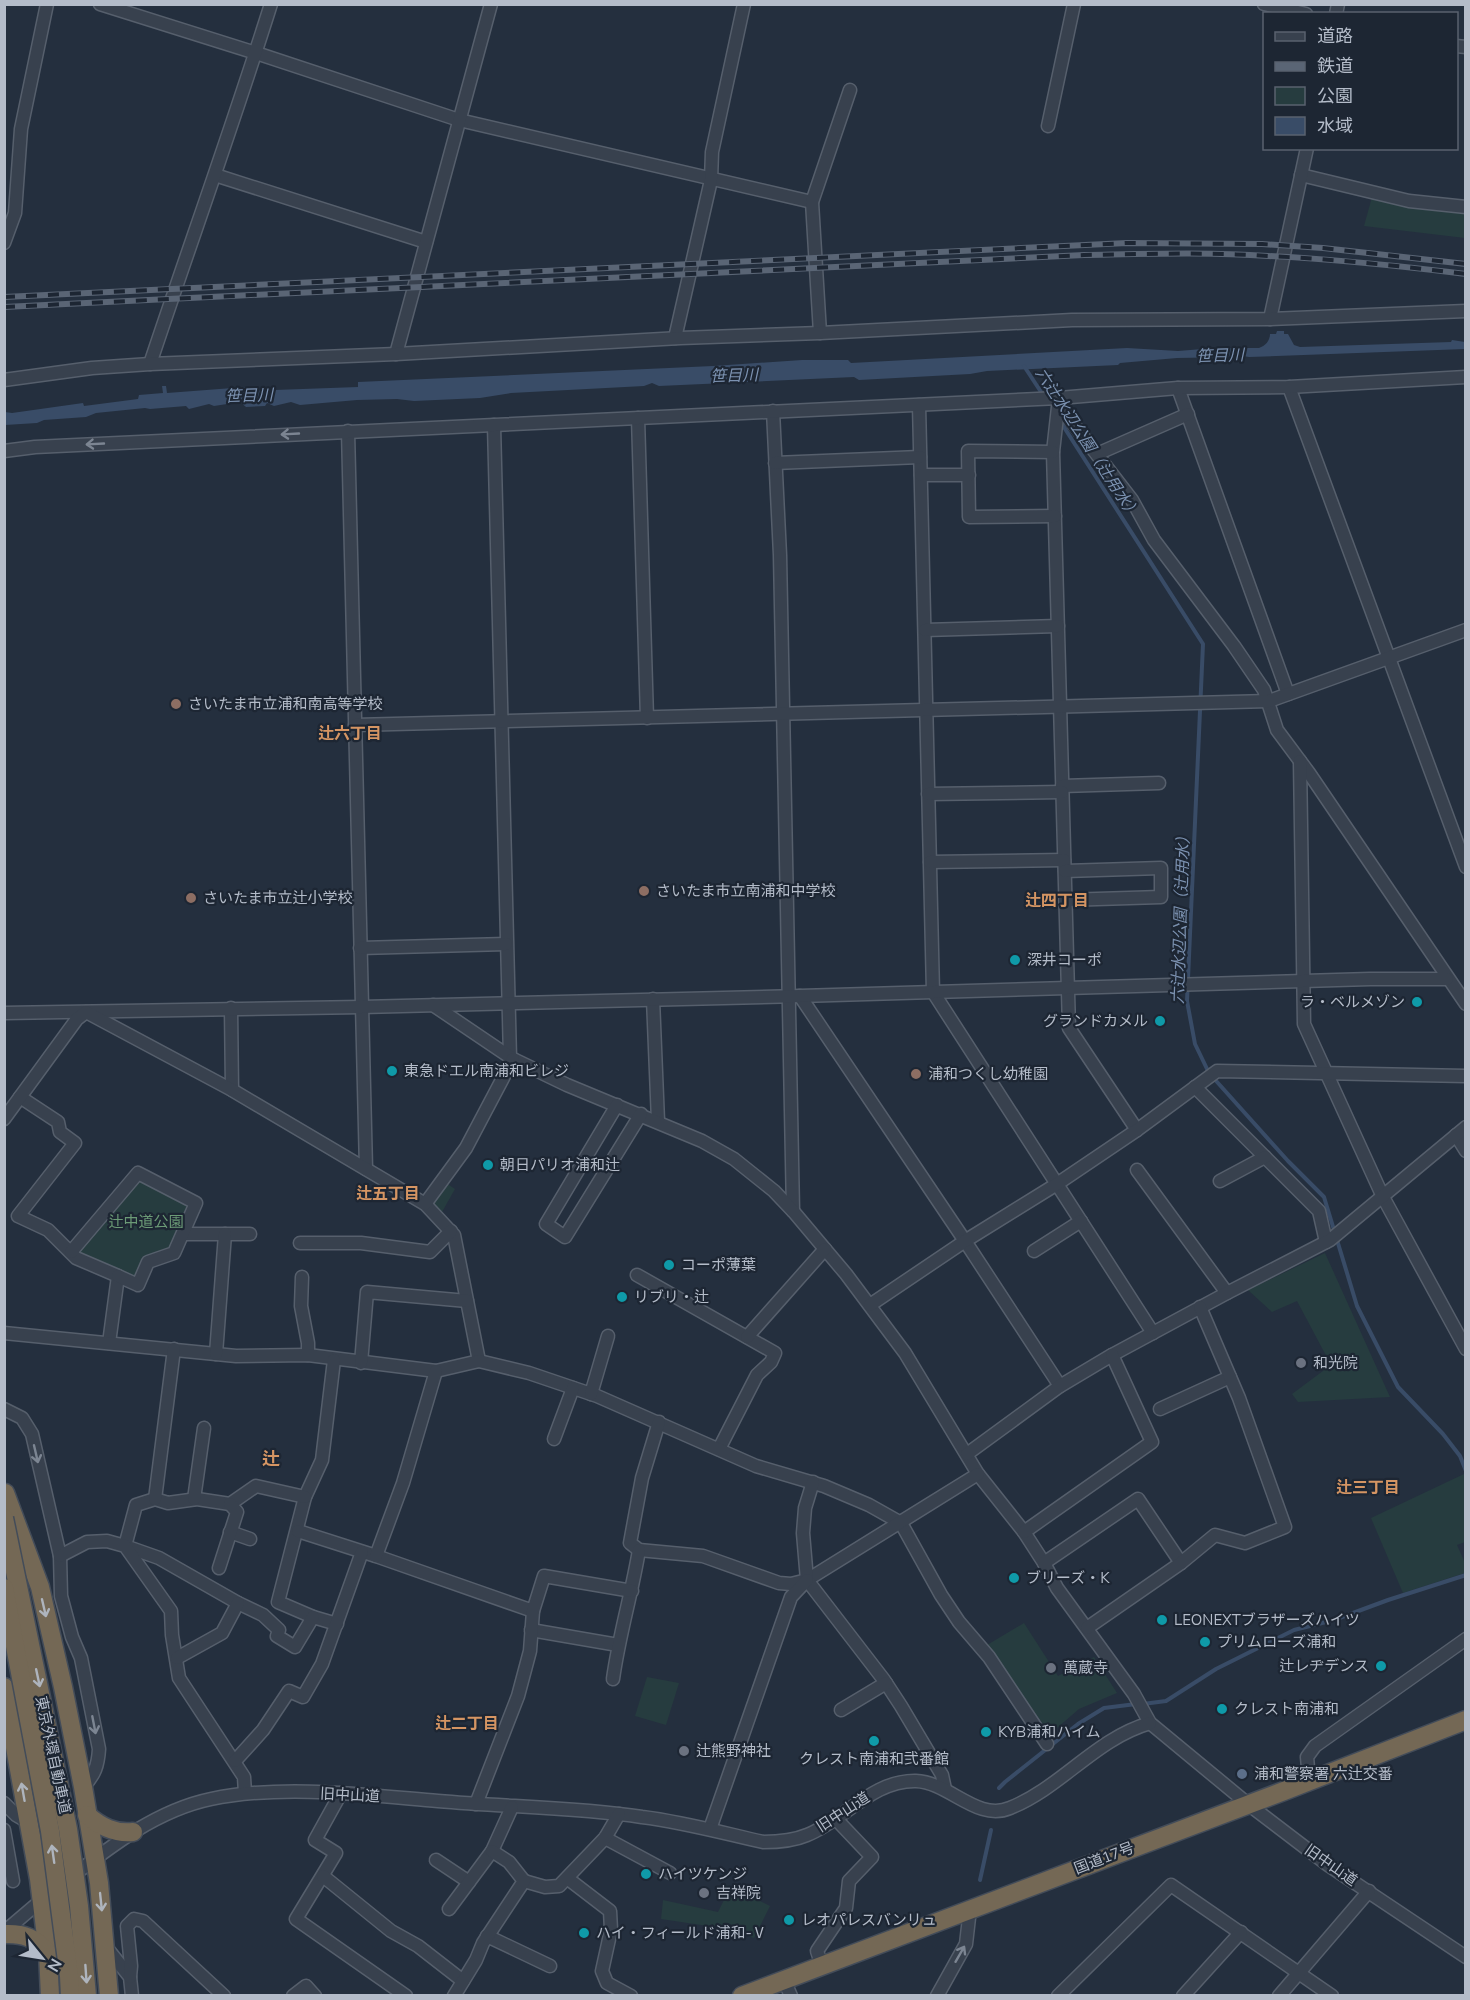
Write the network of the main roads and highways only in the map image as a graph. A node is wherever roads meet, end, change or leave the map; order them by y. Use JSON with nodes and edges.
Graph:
{"nodes":[{"id":1,"x":5,"y":1493,"type":"edge"},
{"id":2,"x":4,"y":1518,"type":"edge"},
{"id":3,"x":4,"y":1588,"type":"edge"},
{"id":4,"x":26,"y":1594,"type":"dead end"},
{"id":5,"x":4,"y":1686,"type":"edge"},
{"id":6,"x":1466,"y":1720,"type":"edge"},
{"id":7,"x":87,"y":1815,"type":"junction"},
{"id":8,"x":133,"y":1832,"type":"road end"},
{"id":9,"x":4,"y":1933,"type":"edge"},
{"id":10,"x":48,"y":1953,"type":"junction"},
{"id":11,"x":787,"y":1988,"type":"edge"},
{"id":12,"x":47,"y":1991,"type":"edge"},
{"id":13,"x":70,"y":1995,"type":"edge"},
{"id":14,"x":87,"y":1995,"type":"edge"},
{"id":15,"x":109,"y":1995,"type":"edge"},
{"id":16,"x":742,"y":1995,"type":"edge"}],
"edges":[{"from":1,"to":4,"type":"highway"},
{"from":1,"to":7,"type":"highway","one_way":true},
{"from":2,"to":14,"type":"highway","name":"東京外環自動車道","one_way":true,"bridge":true},
{"from":13,"to":3,"type":"highway","name":"東京外環自動車道","one_way":true,"bridge":true},
{"from":10,"to":5,"type":"highway","one_way":true},
{"from":6,"to":11,"type":"highway","name":"国道17号"},
{"from":7,"to":8,"type":"highway"},
{"from":7,"to":15,"type":"highway","one_way":true},
{"from":9,"to":10,"type":"highway"},
{"from":10,"to":12,"type":"highway"},
{"from":11,"to":16,"type":"highway","name":"国道17号"}]}
